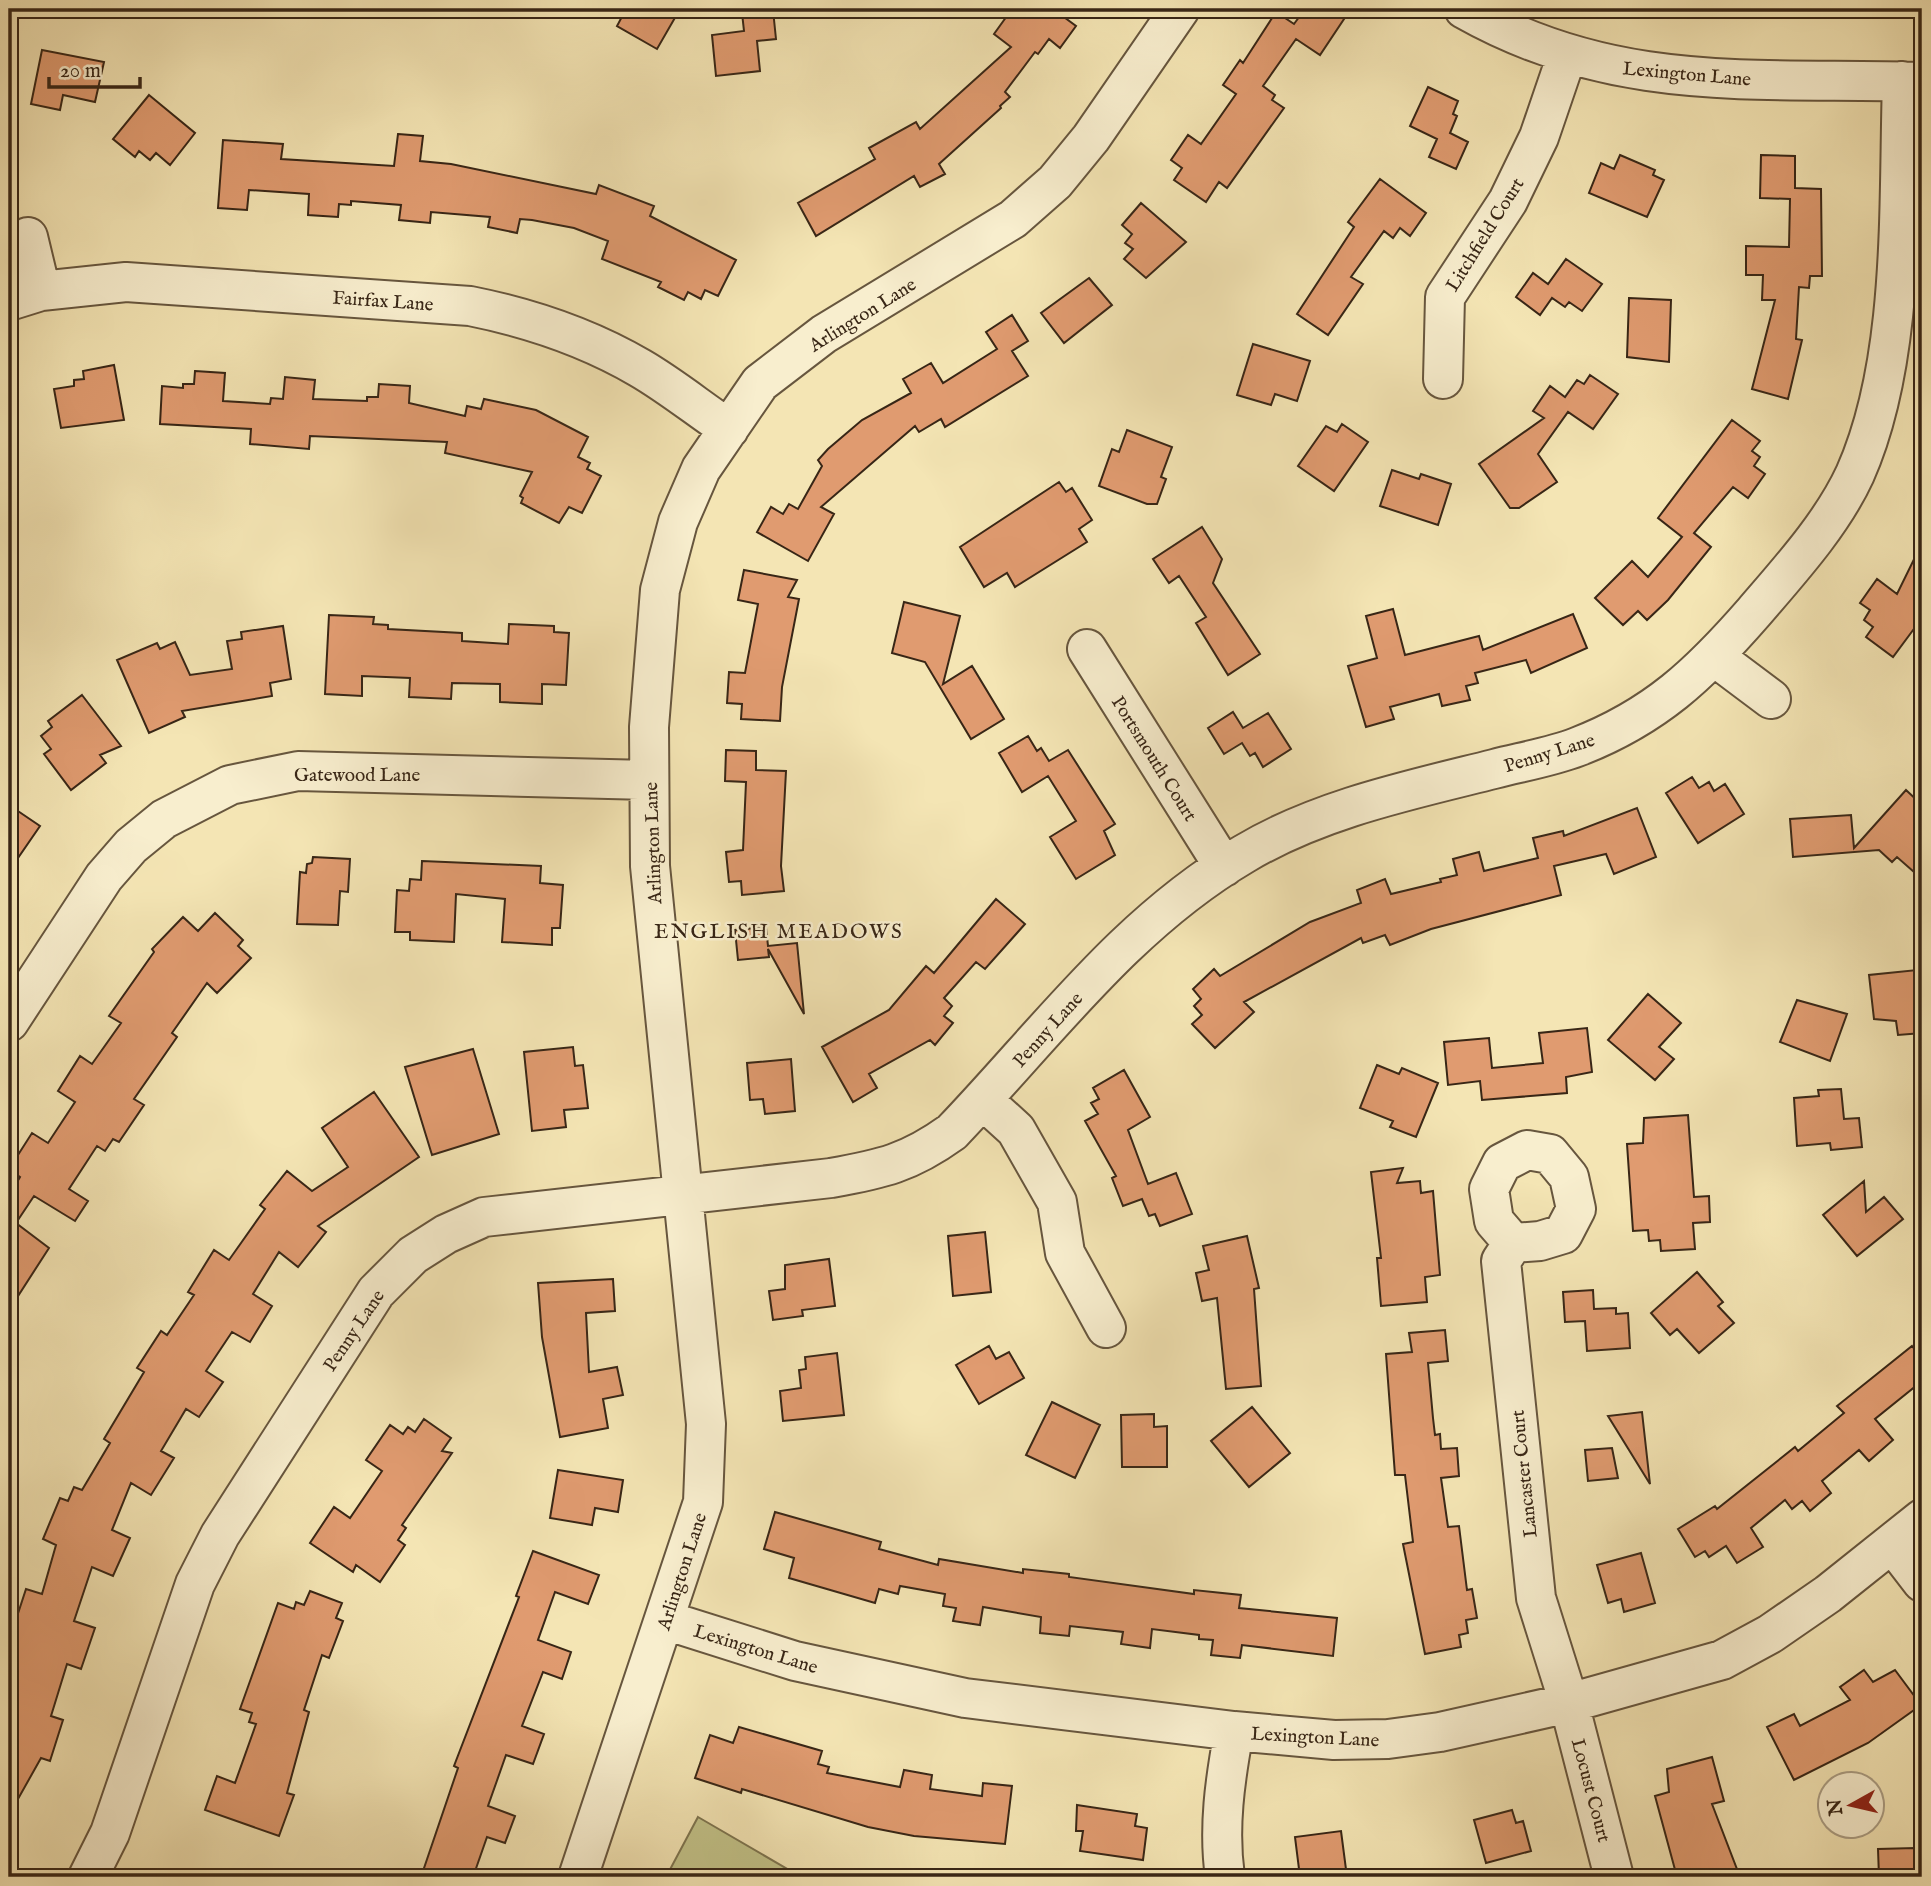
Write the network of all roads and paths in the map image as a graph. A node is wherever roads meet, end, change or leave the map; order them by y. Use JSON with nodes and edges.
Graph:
{"nodes":[{"id":1,"x":1181,"y":9,"type":"edge"},
{"id":2,"x":1464,"y":9,"type":"edge"},
{"id":3,"x":1567,"y":55,"type":"junction"},
{"id":4,"x":1912,"y":82,"type":"edge"},
{"id":5,"x":28,"y":237,"type":"dead end"},
{"id":6,"x":25,"y":296,"type":"edge"},
{"id":7,"x":1443,"y":379,"type":"dead end"},
{"id":8,"x":729,"y":429,"type":"junction"},
{"id":9,"x":1087,"y":649,"type":"dead end"},
{"id":10,"x":1715,"y":657,"type":"junction"},
{"id":11,"x":1771,"y":699,"type":"dead end"},
{"id":12,"x":649,"y":780,"type":"junction"},
{"id":13,"x":1224,"y":867,"type":"junction"},
{"id":14,"x":9,"y":1022,"type":"edge"},
{"id":15,"x":983,"y":1100,"type":"junction"},
{"id":16,"x":683,"y":1193,"type":"junction"},
{"id":17,"x":1513,"y":1243,"type":"dead end"},
{"id":18,"x":1106,"y":1328,"type":"dead end"},
{"id":19,"x":1922,"y":1518,"type":"edge"},
{"id":20,"x":1892,"y":1543,"type":"junction"},
{"id":21,"x":1922,"y":1582,"type":"edge"},
{"id":22,"x":665,"y":1619,"type":"junction"},
{"id":23,"x":1569,"y":1703,"type":"junction"},
{"id":24,"x":1234,"y":1731,"type":"junction"},
{"id":25,"x":88,"y":1877,"type":"edge"},
{"id":26,"x":578,"y":1877,"type":"edge"},
{"id":27,"x":1225,"y":1877,"type":"edge"},
{"id":28,"x":1614,"y":1877,"type":"edge"}],
"edges":[{"from":1,"to":8,"type":"street","name":"Arlington Lane"},
{"from":2,"to":3,"type":"street","name":"Lexington Lane"},
{"from":3,"to":4,"type":"street","name":"Lexington Lane"},
{"from":3,"to":7,"type":"street","name":"Litchfield Court"},
{"from":4,"to":10,"type":"street","name":"Penny Lane"},
{"from":5,"to":6,"type":"street"},
{"from":6,"to":8,"type":"street","name":"Fairfax Lane"},
{"from":8,"to":12,"type":"street","name":"Arlington Lane"},
{"from":9,"to":13,"type":"street","name":"Portsmouth Court"},
{"from":10,"to":11,"type":"street"},
{"from":10,"to":13,"type":"street","name":"Penny Lane"},
{"from":12,"to":14,"type":"street","name":"Gatewood Lane"},
{"from":12,"to":16,"type":"street","name":"Arlington Lane"},
{"from":13,"to":15,"type":"street","name":"Penny Lane"},
{"from":15,"to":16,"type":"street","name":"Penny Lane"},
{"from":15,"to":18,"type":"street"},
{"from":16,"to":22,"type":"street","name":"Arlington Lane"},
{"from":16,"to":25,"type":"street","name":"Penny Lane"},
{"from":17,"to":23,"type":"street","name":"Lancaster Court"},
{"from":19,"to":20,"type":"street","name":"Lexington Lane"},
{"from":20,"to":21,"type":"street"},
{"from":20,"to":23,"type":"street","name":"Lexington Lane"},
{"from":22,"to":24,"type":"street","name":"Lexington Lane"},
{"from":22,"to":26,"type":"street","name":"Arlington Lane"},
{"from":23,"to":24,"type":"street","name":"Lexington Lane"},
{"from":23,"to":28,"type":"street","name":"Locust Court"},
{"from":24,"to":27,"type":"street"}]}
